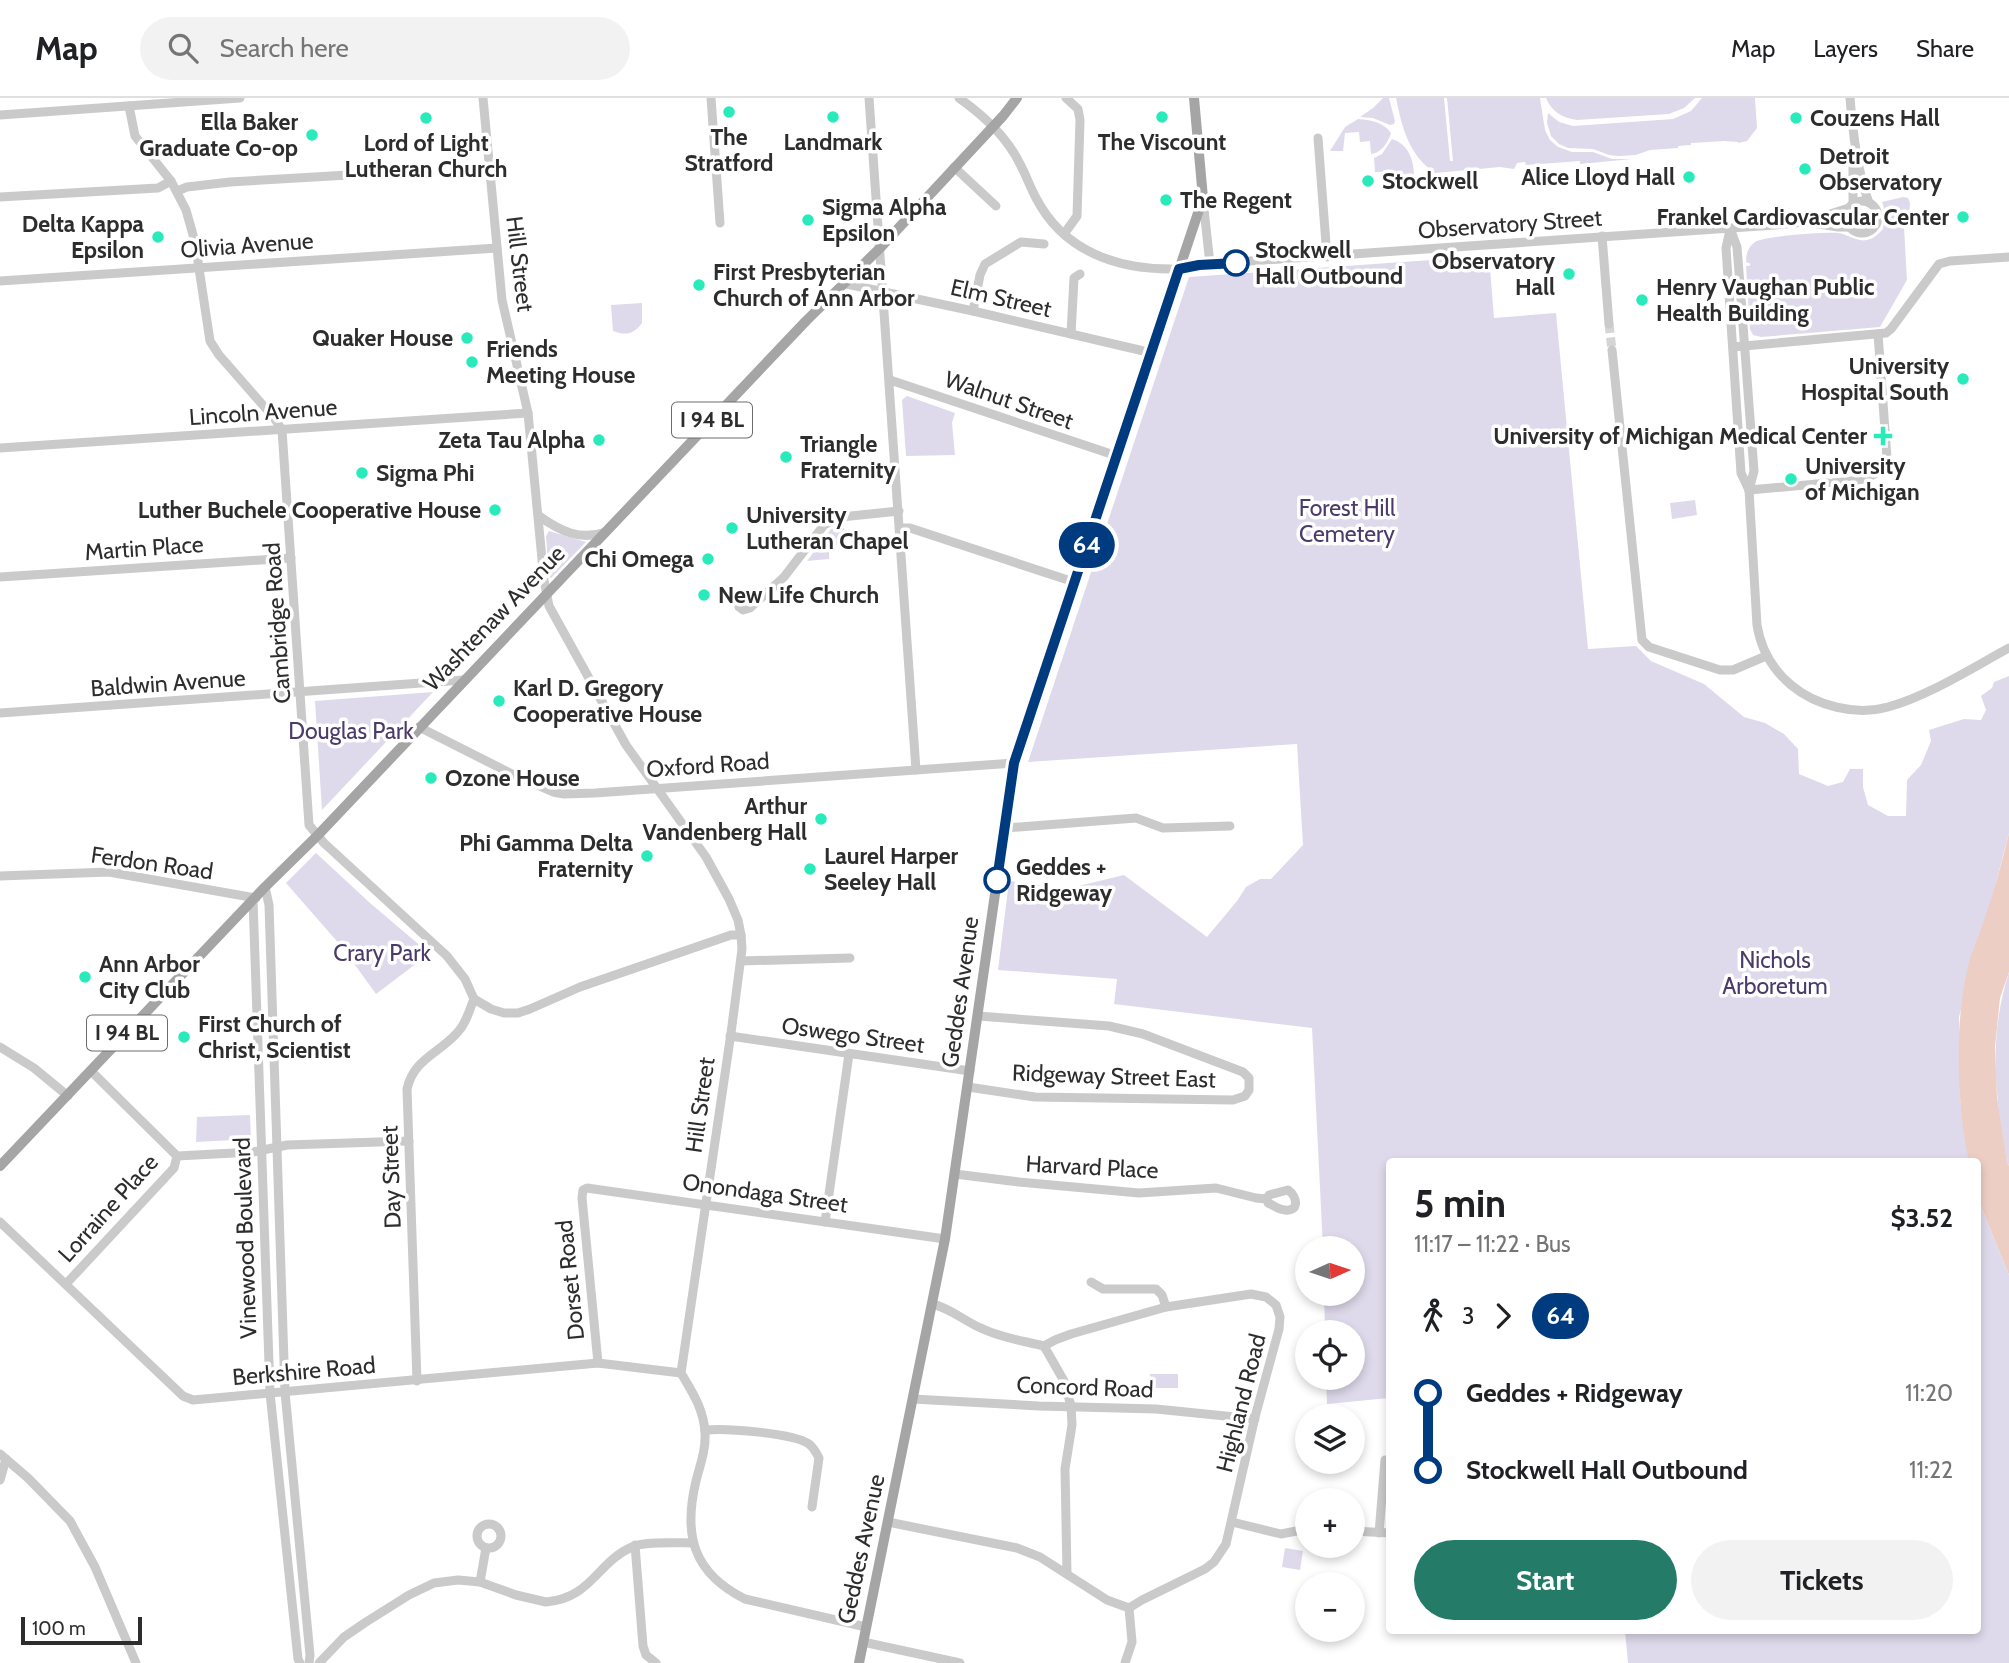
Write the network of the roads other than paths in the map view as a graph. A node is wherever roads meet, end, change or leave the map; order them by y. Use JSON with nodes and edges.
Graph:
{"nodes":[{"id":1,"x":240,"y":98,"type":"edge"},
{"id":2,"x":483,"y":98,"type":"edge"},
{"id":3,"x":711,"y":98,"type":"edge"},
{"id":4,"x":869,"y":98,"type":"edge"},
{"id":5,"x":958,"y":98,"type":"edge"},
{"id":6,"x":1017,"y":98,"type":"edge"},
{"id":7,"x":1066,"y":98,"type":"edge"},
{"id":8,"x":1194,"y":98,"type":"edge"},
{"id":9,"x":1850,"y":98,"type":"edge"},
{"id":10,"x":149,"y":101,"type":"edge"},
{"id":11,"x":74,"y":104,"type":"edge"},
{"id":12,"x":129,"y":106,"type":"junction"},
{"id":13,"x":0,"y":115,"type":"edge"},
{"id":14,"x":992,"y":126,"type":"junction"},
{"id":15,"x":1853,"y":132,"type":"junction"},
{"id":16,"x":1318,"y":138,"type":"dead end"},
{"id":17,"x":954,"y":167,"type":"junction"},
{"id":18,"x":400,"y":172,"type":"dead end"},
{"id":19,"x":171,"y":181,"type":"junction"},
{"id":20,"x":177,"y":191,"type":"junction"},
{"id":21,"x":0,"y":197,"type":"edge"},
{"id":22,"x":1203,"y":198,"type":"junction"},
{"id":23,"x":1869,"y":203,"type":"junction"},
{"id":24,"x":996,"y":206,"type":"dead end"},
{"id":25,"x":1851,"y":206,"type":"junction"},
{"id":26,"x":1805,"y":222,"type":"junction"},
{"id":27,"x":720,"y":223,"type":"dead end"},
{"id":28,"x":1849,"y":227,"type":"junction"},
{"id":29,"x":1730,"y":228,"type":"junction"},
{"id":30,"x":1064,"y":234,"type":"junction"},
{"id":31,"x":1602,"y":236,"type":"junction"},
{"id":32,"x":1044,"y":244,"type":"dead end"},
{"id":33,"x":497,"y":248,"type":"junction"},
{"id":34,"x":880,"y":248,"type":"junction"},
{"id":35,"x":1327,"y":257,"type":"junction"},
{"id":36,"x":2009,"y":257,"type":"edge"},
{"id":37,"x":1210,"y":264,"type":"junction"},
{"id":38,"x":199,"y":268,"type":"junction"},
{"id":39,"x":1179,"y":269,"type":"junction"},
{"id":40,"x":1080,"y":274,"type":"dead end"},
{"id":41,"x":0,"y":281,"type":"edge"},
{"id":42,"x":842,"y":283,"type":"junction"},
{"id":43,"x":883,"y":292,"type":"junction"},
{"id":44,"x":973,"y":312,"type":"junction"},
{"id":45,"x":1609,"y":324,"type":"tunnel mouth"},
{"id":46,"x":1071,"y":334,"type":"junction"},
{"id":47,"x":1878,"y":334,"type":"junction"},
{"id":48,"x":1745,"y":346,"type":"junction"},
{"id":49,"x":1732,"y":347,"type":"junction"},
{"id":50,"x":1612,"y":350,"type":"tunnel mouth"},
{"id":51,"x":1152,"y":353,"type":"junction"},
{"id":52,"x":890,"y":380,"type":"junction"},
{"id":53,"x":528,"y":413,"type":"junction"},
{"id":54,"x":282,"y":430,"type":"junction"},
{"id":55,"x":0,"y":448,"type":"edge"},
{"id":56,"x":1117,"y":456,"type":"junction"},
{"id":57,"x":1749,"y":490,"type":"junction"},
{"id":58,"x":899,"y":511,"type":"junction"},
{"id":59,"x":539,"y":516,"type":"junction"},
{"id":60,"x":900,"y":528,"type":"junction"},
{"id":61,"x":606,"y":532,"type":"junction"},
{"id":62,"x":291,"y":558,"type":"junction"},
{"id":63,"x":0,"y":577,"type":"edge"},
{"id":64,"x":1074,"y":582,"type":"junction"},
{"id":65,"x":546,"y":594,"type":"junction"},
{"id":66,"x":738,"y":607,"type":"dead end"},
{"id":67,"x":2009,"y":648,"type":"edge"},
{"id":68,"x":1766,"y":656,"type":"junction"},
{"id":69,"x":463,"y":680,"type":"junction"},
{"id":70,"x":301,"y":692,"type":"junction"},
{"id":71,"x":0,"y":713,"type":"edge"},
{"id":72,"x":419,"y":727,"type":"junction"},
{"id":73,"x":1014,"y":763,"type":"junction"},
{"id":74,"x":916,"y":770,"type":"junction"},
{"id":75,"x":657,"y":788,"type":"junction"},
{"id":76,"x":1230,"y":826,"type":"dead end"},
{"id":77,"x":1005,"y":828,"type":"junction"},
{"id":78,"x":317,"y":836,"type":"junction"},
{"id":79,"x":0,"y":876,"type":"edge"},
{"id":80,"x":265,"y":887,"type":"junction"},
{"id":81,"x":254,"y":899,"type":"junction"},
{"id":82,"x":741,"y":934,"type":"junction"},
{"id":83,"x":850,"y":958,"type":"dead end"},
{"id":84,"x":741,"y":961,"type":"junction"},
{"id":85,"x":271,"y":977,"type":"junction"},
{"id":86,"x":257,"y":978,"type":"junction"},
{"id":87,"x":474,"y":999,"type":"junction"},
{"id":88,"x":978,"y":1016,"type":"junction"},
{"id":89,"x":730,"y":1036,"type":"junction"},
{"id":90,"x":0,"y":1047,"type":"edge"},
{"id":91,"x":849,"y":1054,"type":"junction"},
{"id":92,"x":970,"y":1071,"type":"junction"},
{"id":93,"x":91,"y":1072,"type":"junction"},
{"id":94,"x":968,"y":1087,"type":"junction"},
{"id":95,"x":68,"y":1096,"type":"junction"},
{"id":96,"x":409,"y":1141,"type":"junction"},
{"id":97,"x":277,"y":1147,"type":"junction"},
{"id":98,"x":262,"y":1150,"type":"junction"},
{"id":99,"x":177,"y":1156,"type":"junction"},
{"id":100,"x":0,"y":1166,"type":"edge"},
{"id":101,"x":955,"y":1174,"type":"junction"},
{"id":102,"x":582,"y":1194,"type":"joint"},
{"id":103,"x":1267,"y":1199,"type":"dead end"},
{"id":104,"x":706,"y":1204,"type":"junction"},
{"id":105,"x":0,"y":1222,"type":"edge"},
{"id":106,"x":825,"y":1222,"type":"junction"},
{"id":107,"x":945,"y":1239,"type":"junction"},
{"id":108,"x":1091,"y":1282,"type":"dead end"},
{"id":109,"x":66,"y":1284,"type":"junction"},
{"id":110,"x":932,"y":1304,"type":"junction"},
{"id":111,"x":1166,"y":1307,"type":"junction"},
{"id":112,"x":1044,"y":1346,"type":"junction"},
{"id":113,"x":598,"y":1363,"type":"junction"},
{"id":114,"x":681,"y":1373,"type":"junction"},
{"id":115,"x":417,"y":1381,"type":"junction"},
{"id":116,"x":285,"y":1392,"type":"junction"},
{"id":117,"x":270,"y":1393,"type":"junction"},
{"id":118,"x":913,"y":1399,"type":"junction"},
{"id":119,"x":1071,"y":1406,"type":"junction"},
{"id":120,"x":1255,"y":1419,"type":"junction"},
{"id":121,"x":705,"y":1430,"type":"junction"},
{"id":122,"x":3,"y":1456,"type":"edge"},
{"id":123,"x":1385,"y":1460,"type":"dead end"},
{"id":124,"x":0,"y":1480,"type":"edge"},
{"id":125,"x":812,"y":1507,"type":"dead end"},
{"id":126,"x":888,"y":1522,"type":"junction"},
{"id":127,"x":1232,"y":1522,"type":"junction"},
{"id":128,"x":1295,"y":1531,"type":"edge"},
{"id":129,"x":1365,"y":1532,"type":"edge"},
{"id":130,"x":1384,"y":1533,"type":"edge"},
{"id":131,"x":693,"y":1544,"type":"junction"},
{"id":132,"x":635,"y":1545,"type":"junction"},
{"id":133,"x":486,"y":1548,"type":"dead end"},
{"id":134,"x":1068,"y":1573,"type":"junction"},
{"id":135,"x":480,"y":1582,"type":"junction"},
{"id":136,"x":1129,"y":1608,"type":"junction"},
{"id":137,"x":866,"y":1627,"type":"junction"},
{"id":138,"x":863,"y":1642,"type":"junction"},
{"id":139,"x":136,"y":1663,"type":"edge"},
{"id":140,"x":300,"y":1663,"type":"edge"},
{"id":141,"x":309,"y":1663,"type":"edge"},
{"id":142,"x":319,"y":1663,"type":"edge"},
{"id":143,"x":656,"y":1663,"type":"edge"},
{"id":144,"x":859,"y":1663,"type":"edge"},
{"id":145,"x":960,"y":1663,"type":"edge"},
{"id":146,"x":1125,"y":1663,"type":"edge"}],
"edges":[{"from":1,"to":10,"type":"street"},
{"from":2,"to":33,"type":"street","name":"Hill Street"},
{"from":3,"to":27,"type":"street"},
{"from":4,"to":34,"type":"street"},
{"from":5,"to":14,"type":"street","name":"Observatory Street"},
{"from":6,"to":14,"type":"main road","name":"Washtenaw Avenue","number":"I 94 BL"},
{"from":7,"to":30,"type":"street"},
{"from":8,"to":22,"type":"main road","name":"Geddes Avenue"},
{"from":9,"to":15,"type":"street"},
{"from":10,"to":12,"type":"street"},
{"from":11,"to":12,"type":"street"},
{"from":11,"to":13,"type":"street"},
{"from":12,"to":19,"type":"street"},
{"from":14,"to":17,"type":"main road","name":"Washtenaw Avenue","number":"I 94 BL"},
{"from":14,"to":30,"type":"street","name":"Observatory Street"},
{"from":15,"to":23,"type":"street"},
{"from":15,"to":25,"type":"street"},
{"from":16,"to":35,"type":"street"},
{"from":17,"to":24,"type":"street"},
{"from":17,"to":34,"type":"main road","name":"Washtenaw Avenue","number":"I 94 BL"},
{"from":18,"to":20,"type":"street"},
{"from":19,"to":20,"type":"street"},
{"from":19,"to":21,"type":"street"},
{"from":20,"to":38,"type":"street"},
{"from":22,"to":37,"type":"street"},
{"from":22,"to":39,"type":"main road","name":"Geddes Avenue"},
{"from":23,"to":25,"type":"street"},
{"from":23,"to":28,"type":"street"},
{"from":25,"to":26,"type":"street","name":"Observatory Street"},
{"from":25,"to":28,"type":"street"},
{"from":26,"to":28,"type":"street","name":"Observatory Street"},
{"from":26,"to":29,"type":"street","name":"Observatory Street"},
{"from":29,"to":31,"type":"street","name":"Observatory Street"},
{"from":29,"to":48,"type":"street"},
{"from":29,"to":49,"type":"street"},
{"from":30,"to":39,"type":"street","name":"Observatory Street"},
{"from":31,"to":35,"type":"street","name":"Observatory Street"},
{"from":31,"to":45,"type":"street"},
{"from":32,"to":44,"type":"street"},
{"from":33,"to":38,"type":"street","name":"Olivia Avenue"},
{"from":33,"to":53,"type":"street","name":"Hill Street"},
{"from":34,"to":42,"type":"main road","name":"Washtenaw Avenue","number":"I 94 BL"},
{"from":34,"to":43,"type":"street"},
{"from":35,"to":37,"type":"street","name":"Observatory Street"},
{"from":36,"to":47,"type":"street"},
{"from":37,"to":39,"type":"street","name":"Observatory Street"},
{"from":38,"to":41,"type":"street","name":"Olivia Avenue"},
{"from":38,"to":54,"type":"street"},
{"from":39,"to":51,"type":"main road","name":"Geddes Avenue"},
{"from":40,"to":46,"type":"street"},
{"from":42,"to":43,"type":"street","name":"Elm Street"},
{"from":42,"to":61,"type":"main road","name":"Washtenaw Avenue","number":"I 94 BL"},
{"from":43,"to":44,"type":"street","name":"Elm Street"},
{"from":43,"to":52,"type":"street"},
{"from":44,"to":46,"type":"street","name":"Elm Street"},
{"from":46,"to":51,"type":"street","name":"Elm Street"},
{"from":47,"to":48,"type":"street"},
{"from":47,"to":57,"type":"street"},
{"from":48,"to":49,"type":"street"},
{"from":48,"to":57,"type":"street"},
{"from":49,"to":57,"type":"street"},
{"from":50,"to":68,"type":"street"},
{"from":51,"to":56,"type":"main road","name":"Geddes Avenue"},
{"from":52,"to":56,"type":"street","name":"Walnut Street"},
{"from":52,"to":58,"type":"street"},
{"from":53,"to":54,"type":"street","name":"Lincoln Avenue"},
{"from":53,"to":59,"type":"street","name":"Hill Street"},
{"from":54,"to":55,"type":"street","name":"Lincoln Avenue"},
{"from":54,"to":62,"type":"street","name":"Cambridge Road"},
{"from":56,"to":64,"type":"main road","name":"Geddes Avenue"},
{"from":57,"to":68,"type":"street"},
{"from":58,"to":60,"type":"street"},
{"from":58,"to":66,"type":"street"},
{"from":59,"to":61,"type":"street"},
{"from":59,"to":65,"type":"street","name":"Hill Street"},
{"from":60,"to":64,"type":"street"},
{"from":60,"to":74,"type":"street"},
{"from":61,"to":65,"type":"main road","name":"Washtenaw Avenue","number":"I 94 BL"},
{"from":62,"to":63,"type":"street","name":"Martin Place"},
{"from":62,"to":70,"type":"street","name":"Cambridge Road"},
{"from":64,"to":73,"type":"main road","name":"Geddes Avenue"},
{"from":65,"to":69,"type":"main road","name":"Washtenaw Avenue","number":"I 94 BL"},
{"from":65,"to":75,"type":"street","name":"Hill Street"},
{"from":67,"to":68,"type":"street"},
{"from":69,"to":70,"type":"street","name":"Baldwin Avenue"},
{"from":69,"to":72,"type":"main road","name":"Washtenaw Avenue","number":"I 94 BL"},
{"from":70,"to":71,"type":"street","name":"Baldwin Avenue"},
{"from":70,"to":78,"type":"street","name":"Cambridge Road"},
{"from":72,"to":75,"type":"street","name":"Oxford Road"},
{"from":72,"to":78,"type":"main road","name":"Washtenaw Avenue","number":"I 94 BL"},
{"from":73,"to":74,"type":"street","name":"Oxford Road"},
{"from":73,"to":77,"type":"main road","name":"Geddes Avenue"},
{"from":74,"to":75,"type":"street","name":"Oxford Road"},
{"from":75,"to":82,"type":"street","name":"Hill Street"},
{"from":76,"to":77,"type":"street"},
{"from":77,"to":88,"type":"main road","name":"Geddes Avenue"},
{"from":78,"to":80,"type":"main road","name":"Washtenaw Avenue","number":"I 94 BL"},
{"from":78,"to":87,"type":"street"},
{"from":79,"to":81,"type":"street","name":"Ferdon Road"},
{"from":80,"to":81,"type":"main road","name":"Washtenaw Avenue","number":"I 94 BL"},
{"from":80,"to":85,"type":"street","name":"Vinewood Boulevard"},
{"from":81,"to":86,"type":"street","name":"Vinewood Boulevard"},
{"from":81,"to":93,"type":"main road","name":"Washtenaw Avenue","number":"I 94 BL"},
{"from":82,"to":84,"type":"street","name":"Hill Street"},
{"from":82,"to":87,"type":"street"},
{"from":83,"to":84,"type":"street"},
{"from":84,"to":89,"type":"street","name":"Hill Street"},
{"from":85,"to":86,"type":"street"},
{"from":85,"to":97,"type":"street","name":"Vinewood Boulevard"},
{"from":86,"to":98,"type":"street","name":"Vinewood Boulevard"},
{"from":87,"to":96,"type":"street","name":"Day Street"},
{"from":88,"to":92,"type":"main road","name":"Geddes Avenue"},
{"from":88,"to":94,"type":"street","name":"Ridgeway Street East"},
{"from":89,"to":91,"type":"street","name":"Oswego Street"},
{"from":89,"to":104,"type":"street","name":"Hill Street"},
{"from":90,"to":95,"type":"street"},
{"from":91,"to":92,"type":"street","name":"Oswego Street"},
{"from":91,"to":106,"type":"street"},
{"from":92,"to":94,"type":"main road","name":"Geddes Avenue"},
{"from":93,"to":95,"type":"main road","name":"Washtenaw Avenue","number":"I 94 BL"},
{"from":93,"to":99,"type":"street"},
{"from":94,"to":101,"type":"main road","name":"Geddes Avenue"},
{"from":95,"to":100,"type":"main road","name":"Washtenaw Avenue","number":"I 94 BL"},
{"from":96,"to":97,"type":"street"},
{"from":96,"to":115,"type":"street","name":"Day Street"},
{"from":97,"to":98,"type":"street"},
{"from":97,"to":116,"type":"street","name":"Vinewood Boulevard"},
{"from":98,"to":99,"type":"street"},
{"from":98,"to":117,"type":"street","name":"Vinewood Boulevard"},
{"from":99,"to":109,"type":"street","name":"Lorraine Place"},
{"from":101,"to":103,"type":"street","name":"Harvard Place"},
{"from":101,"to":107,"type":"main road","name":"Geddes Avenue"},
{"from":102,"to":104,"type":"street","name":"Onondaga Street"},
{"from":102,"to":113,"type":"street","name":"Dorset Road"},
{"from":104,"to":106,"type":"street","name":"Onondaga Street"},
{"from":104,"to":114,"type":"street","name":"Hill Street"},
{"from":105,"to":109,"type":"street","name":"Berkshire Road"},
{"from":106,"to":107,"type":"street","name":"Onondaga Street"},
{"from":107,"to":110,"type":"main road","name":"Geddes Avenue"},
{"from":108,"to":111,"type":"street"},
{"from":109,"to":117,"type":"street","name":"Berkshire Road"},
{"from":110,"to":112,"type":"street"},
{"from":110,"to":118,"type":"main road","name":"Geddes Avenue"},
{"from":111,"to":112,"type":"street","name":"Highland Road"},
{"from":111,"to":120,"type":"street","name":"Highland Road"},
{"from":112,"to":119,"type":"street"},
{"from":113,"to":114,"type":"street","name":"Berkshire Road"},
{"from":113,"to":115,"type":"street","name":"Berkshire Road"},
{"from":114,"to":121,"type":"street"},
{"from":115,"to":116,"type":"street","name":"Berkshire Road"},
{"from":116,"to":117,"type":"street","name":"Berkshire Road"},
{"from":116,"to":141,"type":"street","name":"Vinewood Boulevard"},
{"from":117,"to":140,"type":"street","name":"Vinewood Boulevard"},
{"from":118,"to":119,"type":"street","name":"Concord Road"},
{"from":118,"to":126,"type":"main road","name":"Geddes Avenue"},
{"from":119,"to":120,"type":"street","name":"Concord Road"},
{"from":119,"to":134,"type":"street"},
{"from":120,"to":127,"type":"street","name":"Highland Road"},
{"from":121,"to":125,"type":"street"},
{"from":121,"to":131,"type":"street"},
{"from":122,"to":124,"type":"street"},
{"from":122,"to":139,"type":"street"},
{"from":123,"to":130,"type":"street"},
{"from":126,"to":134,"type":"street"},
{"from":126,"to":137,"type":"main road","name":"Geddes Avenue"},
{"from":127,"to":128,"type":"street"},
{"from":127,"to":136,"type":"street","name":"Highland Road"},
{"from":129,"to":130,"type":"street"},
{"from":131,"to":132,"type":"street"},
{"from":131,"to":137,"type":"street"},
{"from":132,"to":135,"type":"street"},
{"from":132,"to":143,"type":"street"},
{"from":133,"to":135,"type":"street"},
{"from":134,"to":136,"type":"street"},
{"from":135,"to":142,"type":"street"},
{"from":136,"to":146,"type":"street"},
{"from":137,"to":138,"type":"main road","name":"Geddes Avenue"},
{"from":138,"to":144,"type":"main road","name":"Geddes Avenue"},
{"from":138,"to":145,"type":"street"}]}
